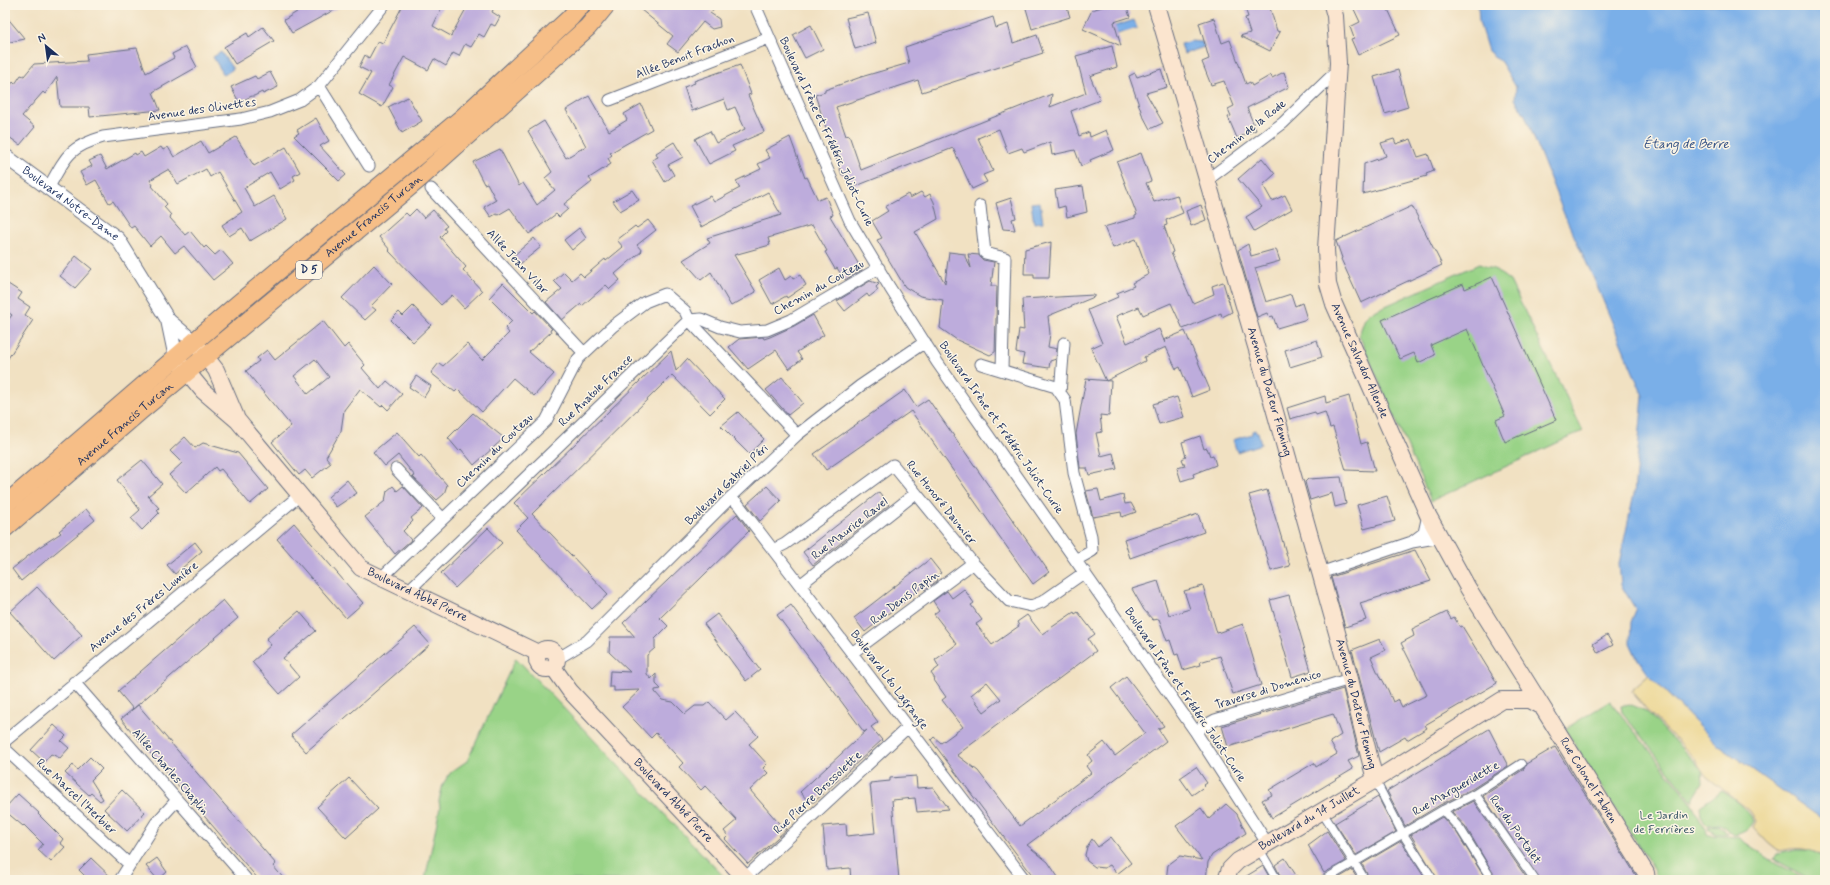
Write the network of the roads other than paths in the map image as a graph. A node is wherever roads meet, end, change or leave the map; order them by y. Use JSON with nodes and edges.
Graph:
{"nodes":[{"id":1,"x":384,"y":5,"type":"edge"},
{"id":2,"x":581,"y":5,"type":"edge"},
{"id":3,"x":606,"y":5,"type":"edge"},
{"id":4,"x":755,"y":5,"type":"edge"},
{"id":5,"x":1156,"y":5,"type":"edge"},
{"id":6,"x":1332,"y":5,"type":"edge"},
{"id":7,"x":769,"y":38,"type":"junction"},
{"id":8,"x":1338,"y":71,"type":"junction"},
{"id":9,"x":319,"y":86,"type":"junction"},
{"id":10,"x":610,"y":100,"type":"dead end"},
{"id":11,"x":5,"y":156,"type":"edge"},
{"id":12,"x":369,"y":166,"type":"dead end"},
{"id":13,"x":1207,"y":180,"type":"junction"},
{"id":14,"x":48,"y":187,"type":"junction"},
{"id":15,"x":432,"y":189,"type":"dead end"},
{"id":16,"x":980,"y":206,"type":"dead end"},
{"id":17,"x":879,"y":268,"type":"junction"},
{"id":18,"x":168,"y":320,"type":"junction"},
{"id":19,"x":689,"y":320,"type":"junction"},
{"id":20,"x":194,"y":342,"type":"junction"},
{"id":21,"x":925,"y":342,"type":"junction"},
{"id":22,"x":1064,"y":343,"type":"dead end"},
{"id":23,"x":584,"y":354,"type":"junction"},
{"id":24,"x":206,"y":356,"type":"junction"},
{"id":25,"x":176,"y":358,"type":"junction"},
{"id":26,"x":981,"y":364,"type":"dead end"},
{"id":27,"x":1002,"y":369,"type":"junction"},
{"id":28,"x":187,"y":372,"type":"junction"},
{"id":29,"x":1060,"y":393,"type":"junction"},
{"id":30,"x":238,"y":421,"type":"junction"},
{"id":31,"x":797,"y":435,"type":"junction"},
{"id":32,"x":396,"y":469,"type":"dead end"},
{"id":33,"x":916,"y":493,"type":"junction"},
{"id":34,"x":300,"y":495,"type":"junction"},
{"id":35,"x":731,"y":498,"type":"junction"},
{"id":36,"x":5,"y":505,"type":"edge"},
{"id":37,"x":1428,"y":515,"type":"junction"},
{"id":38,"x":443,"y":519,"type":"junction"},
{"id":39,"x":5,"y":528,"type":"edge"},
{"id":40,"x":1441,"y":537,"type":"junction"},
{"id":41,"x":1412,"y":542,"type":"junction"},
{"id":42,"x":773,"y":550,"type":"junction"},
{"id":43,"x":1076,"y":560,"type":"junction"},
{"id":44,"x":973,"y":563,"type":"junction"},
{"id":45,"x":1085,"y":572,"type":"junction"},
{"id":46,"x":1320,"y":573,"type":"junction"},
{"id":47,"x":381,"y":578,"type":"junction"},
{"id":48,"x":800,"y":585,"type":"junction"},
{"id":49,"x":408,"y":591,"type":"junction"},
{"id":50,"x":852,"y":653,"type":"junction"},
{"id":51,"x":555,"y":663,"type":"junction"},
{"id":52,"x":1350,"y":679,"type":"junction"},
{"id":53,"x":74,"y":682,"type":"junction"},
{"id":54,"x":1527,"y":682,"type":"junction"},
{"id":55,"x":1502,"y":700,"type":"junction"},
{"id":56,"x":1542,"y":707,"type":"junction"},
{"id":57,"x":908,"y":727,"type":"junction"},
{"id":58,"x":1195,"y":732,"type":"junction"},
{"id":59,"x":5,"y":741,"type":"edge"},
{"id":60,"x":5,"y":749,"type":"edge"},
{"id":61,"x":1521,"y":764,"type":"dead end"},
{"id":62,"x":1375,"y":780,"type":"junction"},
{"id":63,"x":1475,"y":794,"type":"junction"},
{"id":64,"x":177,"y":800,"type":"junction"},
{"id":65,"x":1443,"y":810,"type":"junction"},
{"id":66,"x":1322,"y":812,"type":"junction"},
{"id":67,"x":1403,"y":834,"type":"junction"},
{"id":68,"x":1263,"y":846,"type":"junction"},
{"id":69,"x":1354,"y":862,"type":"junction"},
{"id":70,"x":129,"y":864,"type":"junction"},
{"id":71,"x":746,"y":879,"type":"edge"},
{"id":72,"x":120,"y":880,"type":"edge"},
{"id":73,"x":247,"y":880,"type":"edge"},
{"id":74,"x":1025,"y":880,"type":"edge"},
{"id":75,"x":1226,"y":880,"type":"edge"},
{"id":76,"x":1277,"y":880,"type":"edge"},
{"id":77,"x":1324,"y":880,"type":"edge"},
{"id":78,"x":1365,"y":880,"type":"edge"},
{"id":79,"x":1433,"y":880,"type":"edge"},
{"id":80,"x":1492,"y":880,"type":"edge"},
{"id":81,"x":1535,"y":880,"type":"edge"},
{"id":82,"x":1648,"y":880,"type":"edge"}],
"edges":[{"from":1,"to":9,"type":"street","name":"Avenue des Olivettes"},
{"from":2,"to":20,"type":"main road","name":"Avenue Francis Turcan","number":"D 5"},
{"from":3,"to":24,"type":"main road","name":"Avenue Francis Turcan","number":"D 5"},
{"from":4,"to":7,"type":"street","name":"Boulevard Irène et Frédéric Joliot-Curie"},
{"from":5,"to":13,"type":"main road","name":"Avenue du Docteur Fleming"},
{"from":6,"to":8,"type":"main road","name":"Avenue Salvador Allende"},
{"from":7,"to":10,"type":"street","name":"Allée Benoit Frachon"},
{"from":7,"to":17,"type":"street","name":"Boulevard Irène et Frédéric Joliot-Curie"},
{"from":8,"to":13,"type":"street","name":"Chemin de la Rode"},
{"from":8,"to":37,"type":"main road","name":"Avenue Salvador Allende"},
{"from":9,"to":12,"type":"street"},
{"from":9,"to":14,"type":"street","name":"Avenue des Olivettes"},
{"from":11,"to":14,"type":"street","name":"Boulevard Notre-Dame"},
{"from":13,"to":46,"type":"main road","name":"Avenue du Docteur Fleming"},
{"from":14,"to":18,"type":"street","name":"Boulevard Notre-Dame"},
{"from":15,"to":23,"type":"street","name":"Allée Jean Vilar"},
{"from":16,"to":27,"type":"street"},
{"from":17,"to":19,"type":"street","name":"Chemin du Couteau"},
{"from":17,"to":21,"type":"street","name":"Boulevard Irène et Frédéric Joliot-Curie"},
{"from":18,"to":20,"type":"street","name":"Boulevard Notre-Dame"},
{"from":18,"to":25,"type":"street","name":"Boulevard Notre-Dame"},
{"from":19,"to":23,"type":"street","name":"Chemin du Couteau"},
{"from":19,"to":31,"type":"street"},
{"from":19,"to":49,"type":"street","name":"Rue Anatole France"},
{"from":20,"to":24,"type":"main road","name":"Boulevard Abbé Pierre"},
{"from":20,"to":25,"type":"main road","name":"Avenue Francis Turcan","number":"D 5"},
{"from":21,"to":31,"type":"street","name":"Boulevard Gabriel Péri"},
{"from":21,"to":43,"type":"street","name":"Boulevard Irène et Frédéric Joliot-Curie"},
{"from":22,"to":29,"type":"street"},
{"from":23,"to":38,"type":"street","name":"Chemin du Couteau"},
{"from":24,"to":28,"type":"main road","name":"Avenue Francis Turcan","number":"D 5"},
{"from":24,"to":30,"type":"main road","name":"Boulevard Abbé Pierre"},
{"from":25,"to":28,"type":"main road","name":"Boulevard Notre-Dame"},
{"from":25,"to":36,"type":"main road","name":"Avenue Francis Turcan","number":"D 5"},
{"from":26,"to":27,"type":"street"},
{"from":27,"to":29,"type":"street"},
{"from":28,"to":30,"type":"main road","name":"Boulevard Abbé Pierre"},
{"from":28,"to":39,"type":"main road","name":"Avenue Francis Turcan","number":"D 5"},
{"from":29,"to":43,"type":"street"},
{"from":30,"to":34,"type":"main road","name":"Boulevard Abbé Pierre"},
{"from":31,"to":35,"type":"street","name":"Boulevard Gabriel Péri"},
{"from":32,"to":38,"type":"street"},
{"from":33,"to":42,"type":"street","name":"Rue Honoré Daumier"},
{"from":33,"to":44,"type":"street","name":"Rue Honoré Daumier"},
{"from":33,"to":48,"type":"street","name":"Rue Maurice Ravel"},
{"from":34,"to":47,"type":"main road","name":"Boulevard Abbé Pierre"},
{"from":34,"to":53,"type":"street","name":"Avenue des Frères Lumière"},
{"from":35,"to":42,"type":"street","name":"Boulevard Léo Lagrange"},
{"from":35,"to":51,"type":"street","name":"Boulevard Gabriel Péri"},
{"from":37,"to":40,"type":"main road","name":"Avenue Salvador Allende"},
{"from":37,"to":41,"type":"street"},
{"from":38,"to":47,"type":"street","name":"Chemin du Couteau"},
{"from":40,"to":41,"type":"street"},
{"from":40,"to":54,"type":"main road","name":"Avenue Salvador Allende"},
{"from":41,"to":46,"type":"street"},
{"from":42,"to":48,"type":"street","name":"Boulevard Léo Lagrange"},
{"from":43,"to":45,"type":"street","name":"Boulevard Irène et Frédéric Joliot-Curie"},
{"from":44,"to":45,"type":"street","name":"Rue Honoré Daumier"},
{"from":44,"to":50,"type":"street","name":"Rue Denis Papin"},
{"from":45,"to":58,"type":"street","name":"Boulevard Irène et Frédéric Joliot-Curie"},
{"from":46,"to":52,"type":"main road","name":"Avenue du Docteur Fleming"},
{"from":47,"to":49,"type":"main road","name":"Boulevard Abbé Pierre"},
{"from":48,"to":50,"type":"street","name":"Boulevard Léo Lagrange"},
{"from":49,"to":51,"type":"main road","name":"Boulevard Abbé Pierre"},
{"from":50,"to":57,"type":"street","name":"Boulevard Léo Lagrange"},
{"from":51,"to":71,"type":"main road","name":"Boulevard Abbé Pierre"},
{"from":52,"to":58,"type":"street","name":"Traverse di Domenico"},
{"from":52,"to":62,"type":"main road","name":"Avenue du Docteur Fleming"},
{"from":53,"to":59,"type":"street","name":"Avenue des Frères Lumière"},
{"from":53,"to":64,"type":"street","name":"Allée Charles Chaplin"},
{"from":54,"to":55,"type":"main road","name":"Boulevard du 14 Juillet"},
{"from":54,"to":56,"type":"main road","name":"Rue Colonel Fabien"},
{"from":55,"to":56,"type":"main road"},
{"from":55,"to":62,"type":"main road","name":"Boulevard du 14 Juillet"},
{"from":56,"to":82,"type":"main road","name":"Rue Colonel Fabien"},
{"from":57,"to":71,"type":"street","name":"Rue Pierre Brossolette"},
{"from":57,"to":74,"type":"street","name":"Boulevard Léo Lagrange"},
{"from":58,"to":68,"type":"street","name":"Boulevard Irène et Frédéric Joliot-Curie"},
{"from":60,"to":70,"type":"street","name":"Rue Marcel l'Herbier"},
{"from":61,"to":63,"type":"street","name":"Rue Margueridette"},
{"from":62,"to":66,"type":"main road","name":"Boulevard du 14 Juillet"},
{"from":62,"to":67,"type":"street"},
{"from":63,"to":65,"type":"street","name":"Rue Margueridette"},
{"from":63,"to":81,"type":"street","name":"Rue du Portalet"},
{"from":64,"to":70,"type":"street"},
{"from":64,"to":73,"type":"street","name":"Allée Charles Chaplin"},
{"from":65,"to":67,"type":"street","name":"Rue Margueridette"},
{"from":65,"to":80,"type":"street"},
{"from":66,"to":68,"type":"main road","name":"Boulevard du 14 Juillet"},
{"from":66,"to":69,"type":"street"},
{"from":67,"to":69,"type":"street","name":"Rue Margueridette"},
{"from":67,"to":79,"type":"street"},
{"from":68,"to":75,"type":"main road","name":"Boulevard du 14 Juillet"},
{"from":68,"to":76,"type":"street"},
{"from":69,"to":77,"type":"street","name":"Rue Margueridette"},
{"from":69,"to":78,"type":"street"},
{"from":70,"to":72,"type":"street"}]}
